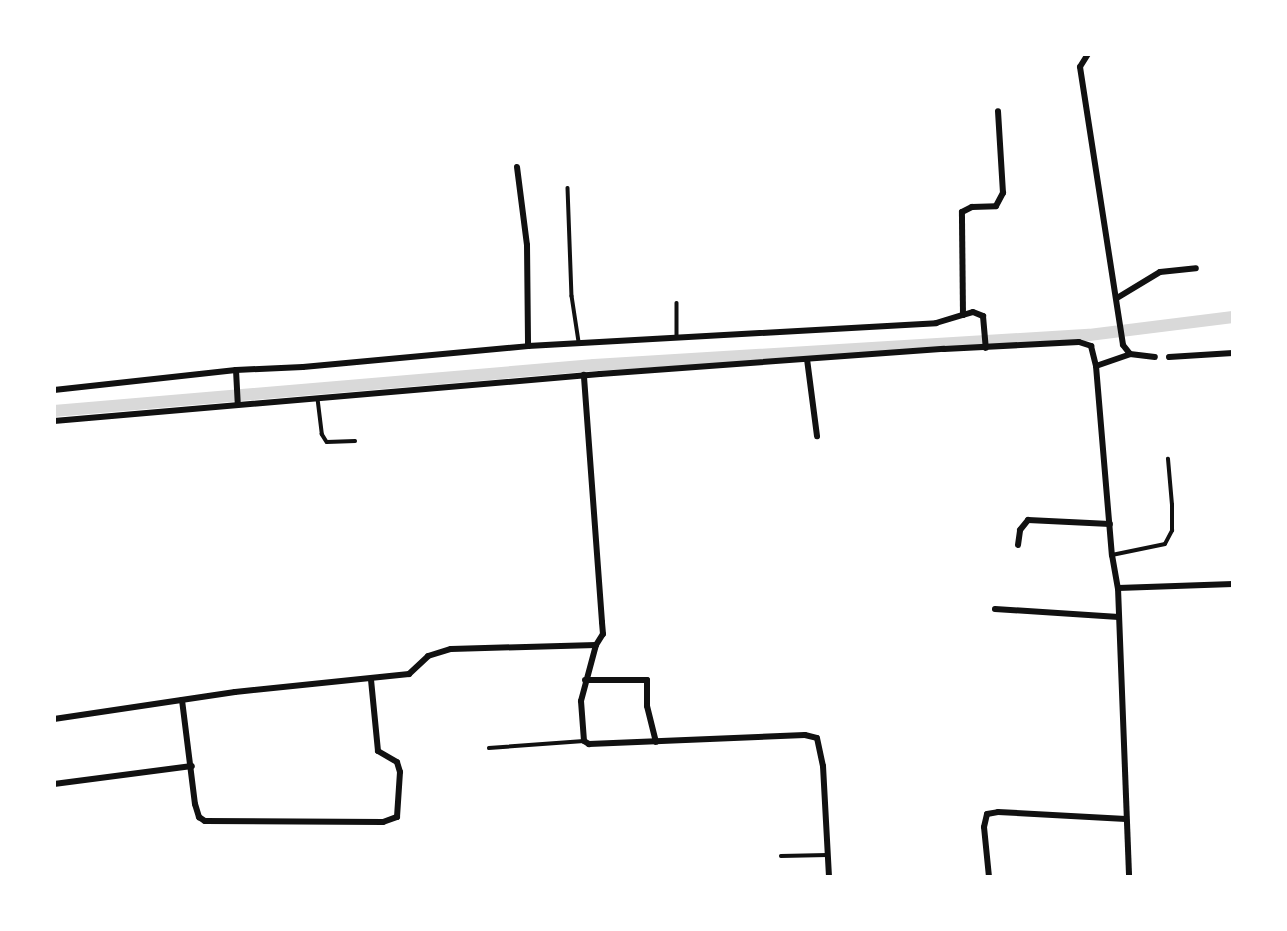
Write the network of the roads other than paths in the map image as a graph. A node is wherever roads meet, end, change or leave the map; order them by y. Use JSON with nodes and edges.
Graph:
{"nodes":[{"id":1,"x":1088,"y":54,"type":"edge"},
{"id":2,"x":998,"y":111,"type":"dead end"},
{"id":3,"x":517,"y":167,"type":"dead end"},
{"id":4,"x":568,"y":188,"type":"dead end"},
{"id":5,"x":1196,"y":268,"type":"dead end"},
{"id":6,"x":1118,"y":302,"type":"junction"},
{"id":7,"x":677,"y":303,"type":"dead end"},
{"id":8,"x":962,"y":315,"type":"junction"},
{"id":9,"x":677,"y":336,"type":"junction"},
{"id":10,"x":579,"y":342,"type":"junction"},
{"id":11,"x":528,"y":346,"type":"junction"},
{"id":12,"x":986,"y":346,"type":"junction"},
{"id":13,"x":1233,"y":353,"type":"edge"},
{"id":14,"x":1130,"y":354,"type":"junction"},
{"id":15,"x":1155,"y":357,"type":"dead end"},
{"id":16,"x":1169,"y":357,"type":"dead end"},
{"id":17,"x":807,"y":359,"type":"junction"},
{"id":18,"x":1096,"y":366,"type":"junction"},
{"id":19,"x":236,"y":372,"type":"junction"},
{"id":20,"x":584,"y":375,"type":"junction"},
{"id":21,"x":54,"y":390,"type":"edge"},
{"id":22,"x":318,"y":397,"type":"junction"},
{"id":23,"x":238,"y":402,"type":"junction"},
{"id":24,"x":54,"y":421,"type":"edge"},
{"id":25,"x":817,"y":436,"type":"dead end"},
{"id":26,"x":355,"y":441,"type":"dead end"},
{"id":27,"x":1168,"y":459,"type":"dead end"},
{"id":28,"x":1110,"y":524,"type":"junction"},
{"id":29,"x":1018,"y":545,"type":"dead end"},
{"id":30,"x":1112,"y":555,"type":"junction"},
{"id":31,"x":1233,"y":584,"type":"edge"},
{"id":32,"x":1118,"y":588,"type":"junction"},
{"id":33,"x":995,"y":609,"type":"dead end"},
{"id":34,"x":1119,"y":617,"type":"junction"},
{"id":35,"x":596,"y":645,"type":"junction"},
{"id":36,"x":371,"y":680,"type":"junction"},
{"id":37,"x":585,"y":680,"type":"junction"},
{"id":38,"x":182,"y":700,"type":"junction"},
{"id":39,"x":54,"y":719,"type":"edge"},
{"id":40,"x":584,"y":741,"type":"junction"},
{"id":41,"x":656,"y":742,"type":"junction"},
{"id":42,"x":489,"y":748,"type":"dead end"},
{"id":43,"x":192,"y":766,"type":"junction"},
{"id":44,"x":54,"y":784,"type":"edge"},
{"id":45,"x":1126,"y":818,"type":"junction"},
{"id":46,"x":828,"y":855,"type":"junction"},
{"id":47,"x":781,"y":856,"type":"dead end"},
{"id":48,"x":829,"y":877,"type":"edge"},
{"id":49,"x":989,"y":877,"type":"edge"},
{"id":50,"x":1129,"y":877,"type":"edge"}],
"edges":[{"from":1,"to":6,"type":"street"},
{"from":2,"to":8,"type":"street"},
{"from":3,"to":11,"type":"street"},
{"from":4,"to":10,"type":"lane"},
{"from":5,"to":6,"type":"street"},
{"from":6,"to":14,"type":"street"},
{"from":7,"to":9,"type":"lane"},
{"from":8,"to":9,"type":"street"},
{"from":8,"to":12,"type":"street"},
{"from":9,"to":10,"type":"street"},
{"from":10,"to":11,"type":"street"},
{"from":11,"to":19,"type":"street"},
{"from":12,"to":17,"type":"street"},
{"from":12,"to":18,"type":"street"},
{"from":13,"to":16,"type":"street"},
{"from":14,"to":15,"type":"street"},
{"from":14,"to":18,"type":"street"},
{"from":17,"to":20,"type":"street"},
{"from":17,"to":25,"type":"street"},
{"from":18,"to":28,"type":"street"},
{"from":19,"to":21,"type":"street"},
{"from":19,"to":23,"type":"street"},
{"from":20,"to":22,"type":"street"},
{"from":20,"to":35,"type":"street"},
{"from":22,"to":23,"type":"street"},
{"from":22,"to":26,"type":"lane"},
{"from":23,"to":24,"type":"street"},
{"from":27,"to":30,"type":"lane"},
{"from":28,"to":29,"type":"street"},
{"from":28,"to":30,"type":"street"},
{"from":30,"to":32,"type":"street"},
{"from":31,"to":32,"type":"street"},
{"from":32,"to":34,"type":"street"},
{"from":33,"to":34,"type":"street"},
{"from":34,"to":45,"type":"street"},
{"from":35,"to":36,"type":"street"},
{"from":35,"to":37,"type":"street"},
{"from":36,"to":38,"type":"street"},
{"from":36,"to":43,"type":"street"},
{"from":37,"to":40,"type":"street"},
{"from":37,"to":41,"type":"street"},
{"from":38,"to":39,"type":"street"},
{"from":38,"to":43,"type":"street"},
{"from":40,"to":41,"type":"street"},
{"from":40,"to":42,"type":"lane"},
{"from":41,"to":46,"type":"street"},
{"from":43,"to":44,"type":"street"},
{"from":45,"to":49,"type":"street"},
{"from":45,"to":50,"type":"street"},
{"from":46,"to":47,"type":"lane"},
{"from":46,"to":48,"type":"street"}]}
